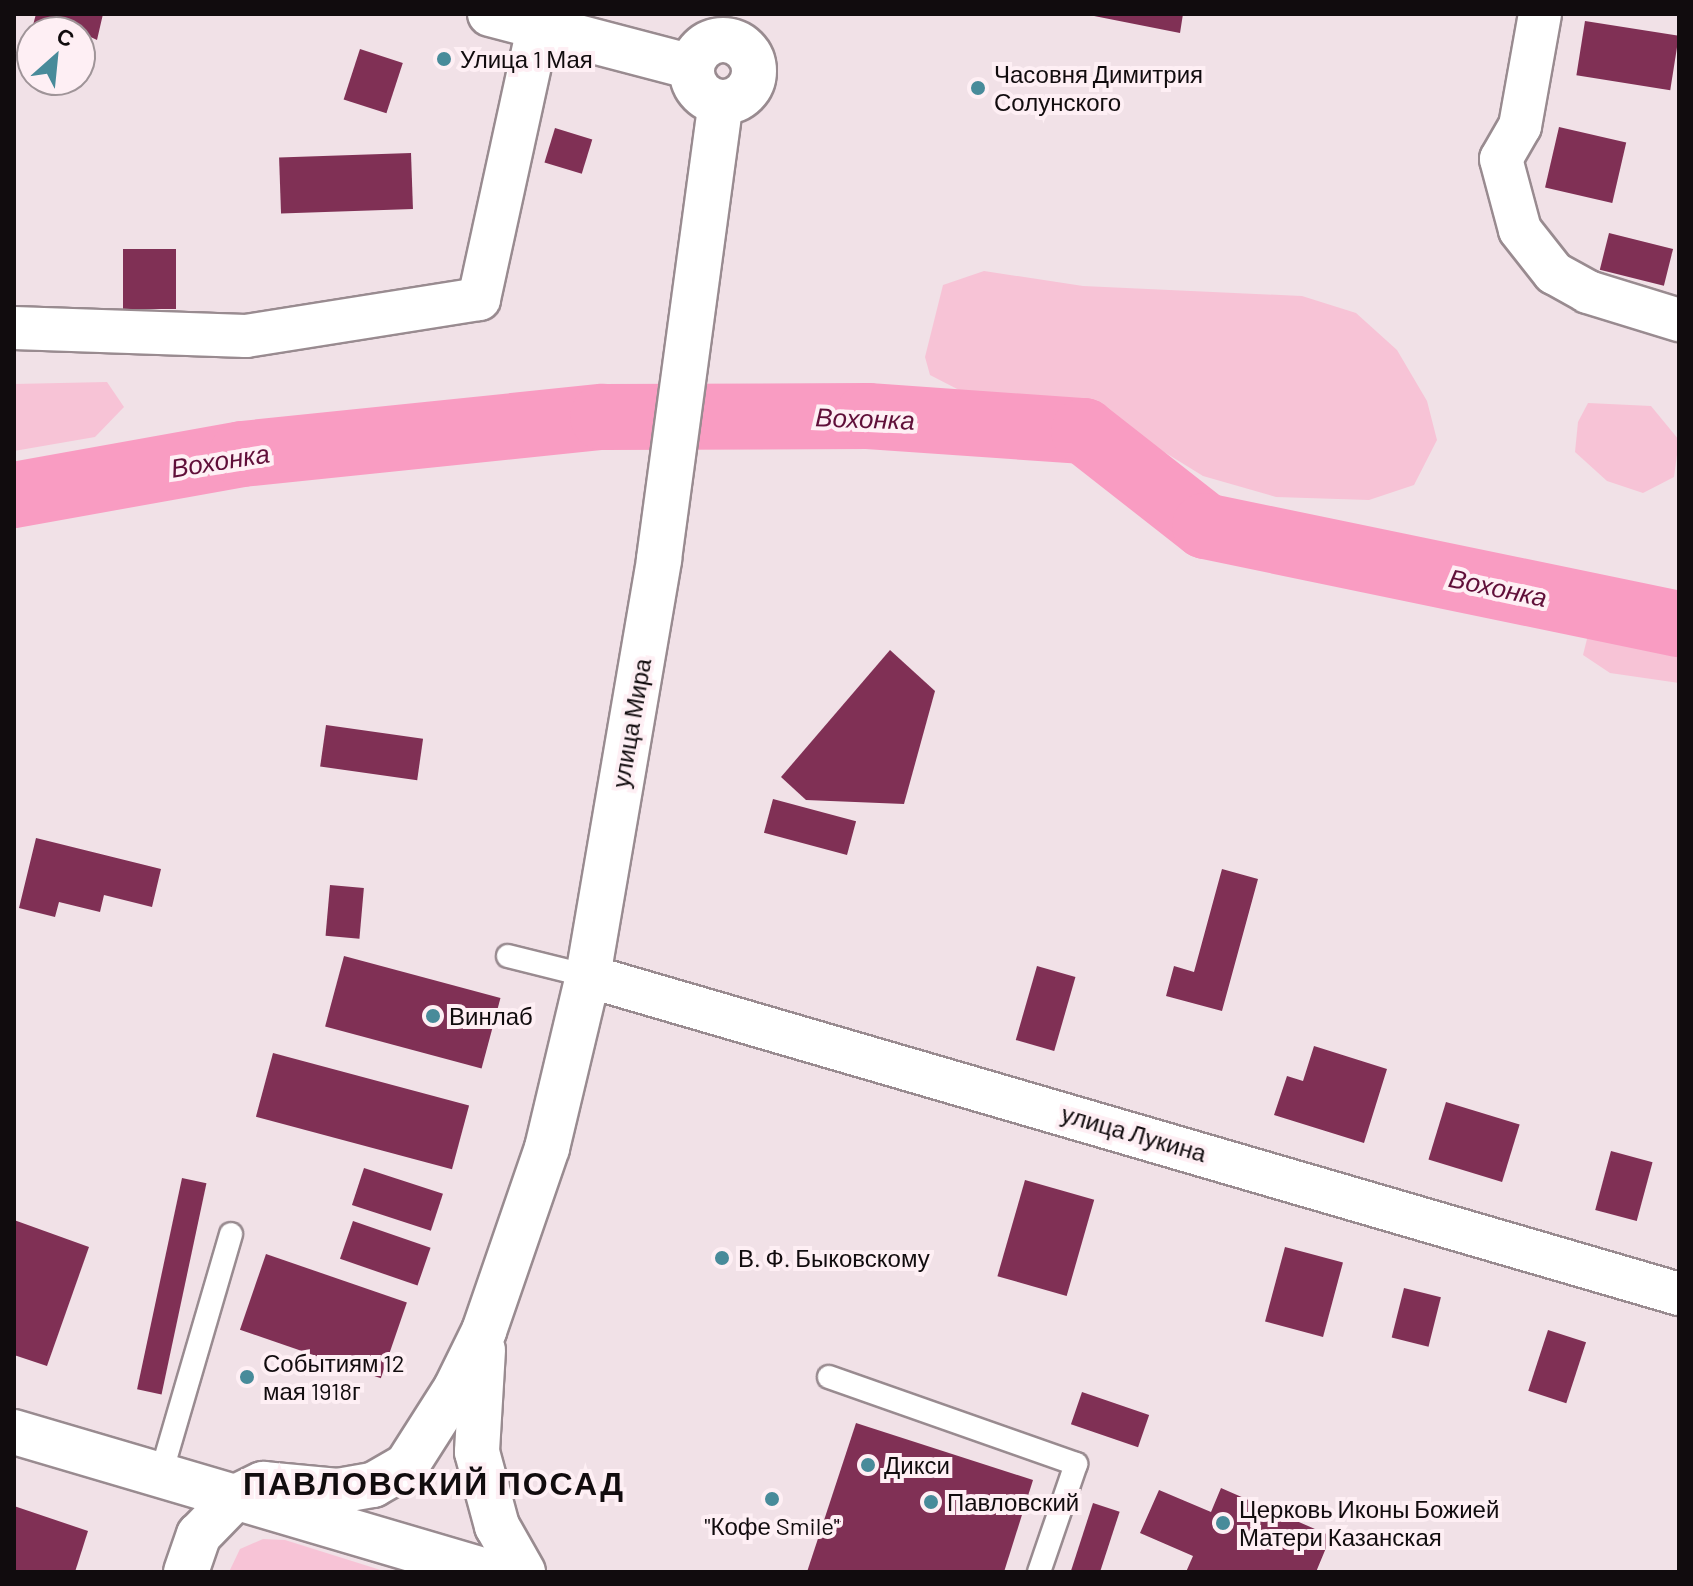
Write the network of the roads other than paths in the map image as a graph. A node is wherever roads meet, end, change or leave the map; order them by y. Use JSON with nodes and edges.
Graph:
{"nodes":[{"id":1,"x":490,"y":14,"type":"edge"},
{"id":2,"x":1540,"y":14,"type":"edge"},
{"id":3,"x":741,"y":28,"type":"edge"},
{"id":4,"x":538,"y":29,"type":"junction"},
{"id":5,"x":692,"y":67,"type":"junction"},
{"id":6,"x":721,"y":103,"type":"junction"},
{"id":7,"x":1679,"y":320,"type":"edge"},
{"id":8,"x":14,"y":328,"type":"edge"},
{"id":9,"x":508,"y":956,"type":"dead end"},
{"id":10,"x":588,"y":976,"type":"junction"},
{"id":11,"x":231,"y":1234,"type":"dead end"},
{"id":12,"x":1679,"y":1294,"type":"edge"},
{"id":13,"x":484,"y":1331,"type":"junction"},
{"id":14,"x":829,"y":1377,"type":"dead end"},
{"id":15,"x":14,"y":1432,"type":"edge"},
{"id":16,"x":160,"y":1477,"type":"junction"},
{"id":17,"x":236,"y":1497,"type":"junction"},
{"id":18,"x":186,"y":1572,"type":"edge"},
{"id":19,"x":490,"y":1572,"type":"edge"},
{"id":20,"x":523,"y":1572,"type":"edge"},
{"id":21,"x":1039,"y":1572,"type":"edge"}],
"edges":[{"from":1,"to":4,"type":"main road"},
{"from":2,"to":7,"type":"street"},
{"from":3,"to":5,"type":"main road"},
{"from":3,"to":6,"type":"main road"},
{"from":4,"to":5,"type":"main road"},
{"from":4,"to":8,"type":"street"},
{"from":5,"to":6,"type":"main road"},
{"from":6,"to":10,"type":"main road","name":"улица Мира"},
{"from":9,"to":10,"type":"lane"},
{"from":10,"to":12,"type":"street","name":"улица Лукина"},
{"from":10,"to":13,"type":"main road","name":"улица Мира"},
{"from":11,"to":16,"type":"lane"},
{"from":13,"to":17,"type":"main road"},
{"from":13,"to":20,"type":"main road"},
{"from":14,"to":21,"type":"lane"},
{"from":15,"to":16,"type":"main road"},
{"from":16,"to":17,"type":"main road"},
{"from":17,"to":18,"type":"main road"},
{"from":17,"to":19,"type":"main road"}]}
